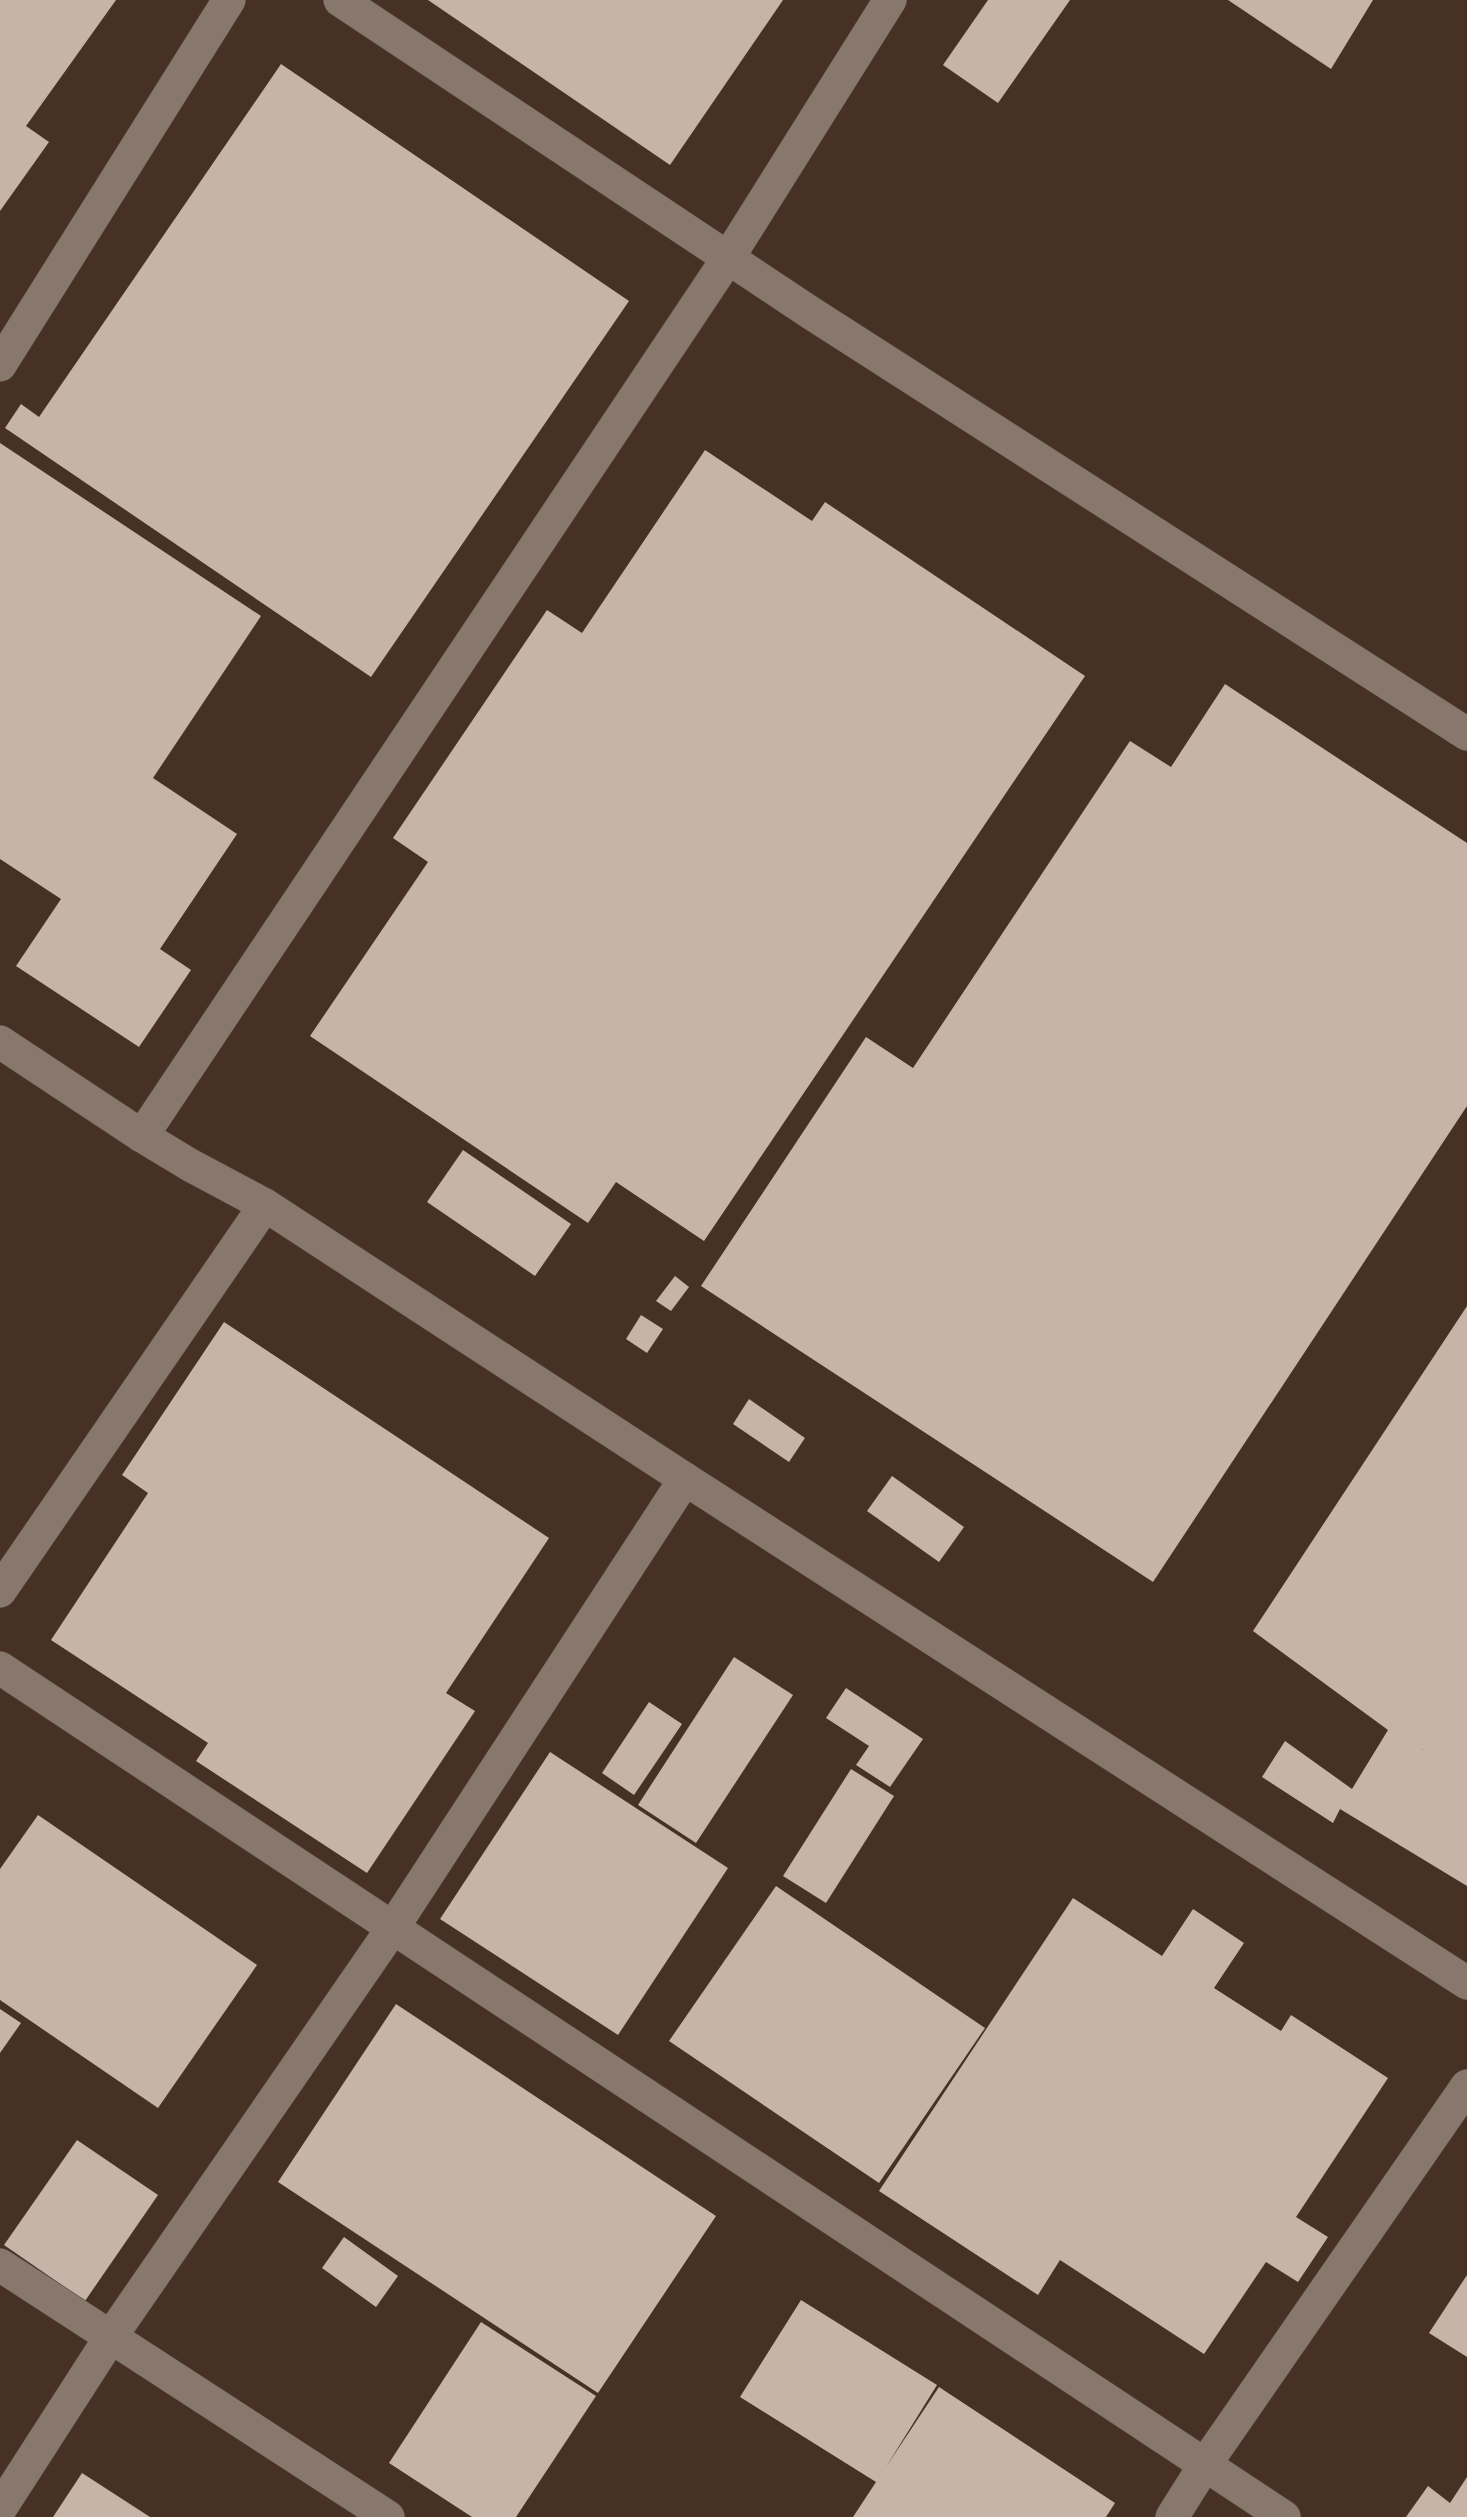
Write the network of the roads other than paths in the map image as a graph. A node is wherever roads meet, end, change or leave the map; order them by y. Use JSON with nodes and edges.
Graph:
{"nodes":[{"id":1,"x":229,"y":0,"type":"edge"},
{"id":2,"x":340,"y":0,"type":"edge"},
{"id":3,"x":890,"y":0,"type":"edge"},
{"id":4,"x":728,"y":258,"type":"junction"},
{"id":5,"x":0,"y":365,"type":"edge"},
{"id":6,"x":1467,"y":734,"type":"edge"},
{"id":7,"x":0,"y":1042,"type":"edge"},
{"id":8,"x":142,"y":1136,"type":"junction"},
{"id":9,"x":265,"y":1205,"type":"junction"},
{"id":10,"x":685,"y":1479,"type":"junction"},
{"id":11,"x":0,"y":1591,"type":"edge"},
{"id":12,"x":0,"y":1668,"type":"edge"},
{"id":13,"x":392,"y":1929,"type":"junction"},
{"id":14,"x":1467,"y":1983,"type":"edge"},
{"id":15,"x":1467,"y":2086,"type":"edge"},
{"id":16,"x":0,"y":2265,"type":"edge"},
{"id":17,"x":110,"y":2338,"type":"junction"},
{"id":18,"x":1206,"y":2463,"type":"junction"},
{"id":19,"x":0,"y":2509,"type":"edge"},
{"id":20,"x":388,"y":2517,"type":"edge"},
{"id":21,"x":1172,"y":2517,"type":"edge"},
{"id":22,"x":1284,"y":2517,"type":"edge"}],
"edges":[{"from":1,"to":5,"type":"street"},
{"from":2,"to":4,"type":"street"},
{"from":3,"to":4,"type":"street"},
{"from":4,"to":6,"type":"street"},
{"from":4,"to":8,"type":"street"},
{"from":7,"to":8,"type":"street"},
{"from":8,"to":9,"type":"street"},
{"from":9,"to":10,"type":"street"},
{"from":9,"to":11,"type":"street"},
{"from":10,"to":13,"type":"street"},
{"from":10,"to":14,"type":"street"},
{"from":12,"to":13,"type":"street"},
{"from":13,"to":17,"type":"street"},
{"from":13,"to":18,"type":"street"},
{"from":15,"to":18,"type":"street"},
{"from":16,"to":17,"type":"street"},
{"from":17,"to":19,"type":"street"},
{"from":17,"to":20,"type":"street"},
{"from":18,"to":21,"type":"street"},
{"from":18,"to":22,"type":"street"}]}
